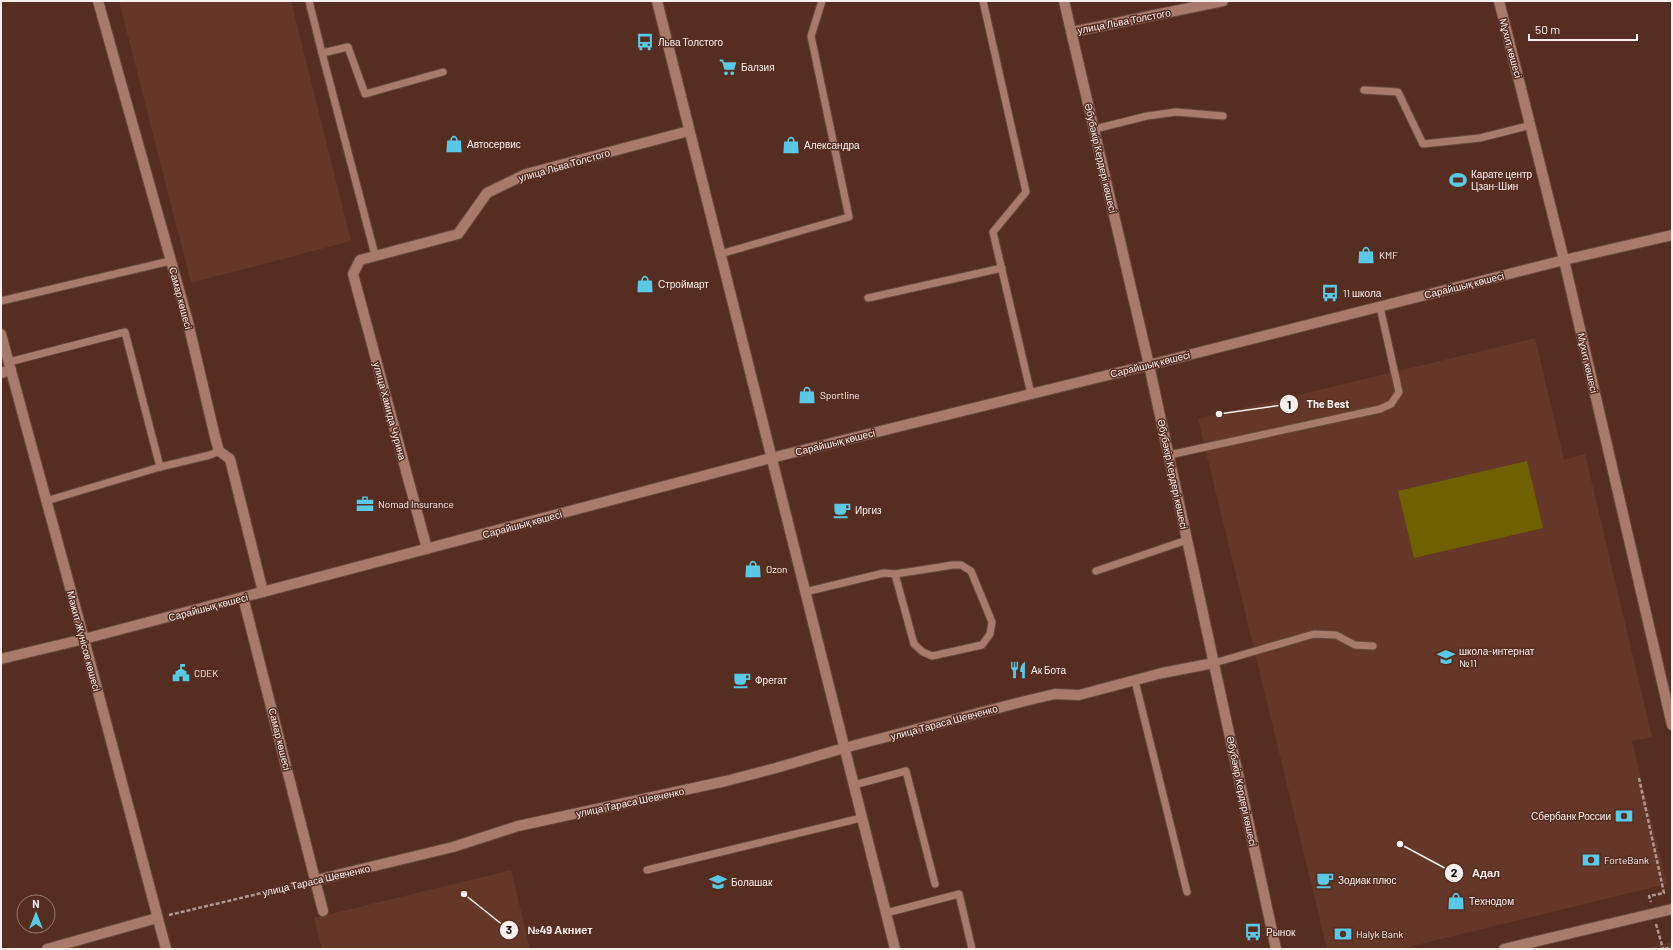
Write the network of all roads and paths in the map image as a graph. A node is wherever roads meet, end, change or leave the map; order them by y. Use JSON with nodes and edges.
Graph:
{"nodes":[{"id":1,"x":98,"y":1,"type":"edge"},
{"id":2,"x":309,"y":1,"type":"edge"},
{"id":3,"x":657,"y":1,"type":"edge"},
{"id":4,"x":822,"y":1,"type":"edge"},
{"id":5,"x":983,"y":1,"type":"edge"},
{"id":6,"x":1064,"y":1,"type":"edge"},
{"id":7,"x":1223,"y":1,"type":"edge"},
{"id":8,"x":1499,"y":1,"type":"edge"},
{"id":9,"x":1072,"y":32,"type":"junction"},
{"id":10,"x":322,"y":53,"type":"junction"},
{"id":11,"x":443,"y":72,"type":"dead end"},
{"id":12,"x":1364,"y":90,"type":"dead end"},
{"id":13,"x":1223,"y":116,"type":"dead end"},
{"id":14,"x":1531,"y":125,"type":"junction"},
{"id":15,"x":1094,"y":129,"type":"junction"},
{"id":16,"x":689,"y":131,"type":"junction"},
{"id":17,"x":1672,"y":235,"type":"edge"},
{"id":18,"x":720,"y":254,"type":"junction"},
{"id":19,"x":375,"y":255,"type":"junction"},
{"id":20,"x":1564,"y":260,"type":"junction"},
{"id":21,"x":170,"y":261,"type":"junction"},
{"id":22,"x":1002,"y":268,"type":"junction"},
{"id":23,"x":354,"y":274,"type":"joint"},
{"id":24,"x":868,"y":298,"type":"dead end"},
{"id":25,"x":1,"y":301,"type":"edge"},
{"id":26,"x":1380,"y":307,"type":"junction"},
{"id":27,"x":1,"y":334,"type":"edge"},
{"id":28,"x":1149,"y":365,"type":"junction"},
{"id":29,"x":7,"y":368,"type":"edge"},
{"id":30,"x":1031,"y":394,"type":"junction"},
{"id":31,"x":219,"y":451,"type":"junction"},
{"id":32,"x":1169,"y":456,"type":"junction"},
{"id":33,"x":771,"y":458,"type":"junction"},
{"id":34,"x":160,"y":467,"type":"junction"},
{"id":35,"x":46,"y":501,"type":"junction"},
{"id":36,"x":1187,"y":540,"type":"junction"},
{"id":37,"x":427,"y":549,"type":"junction"},
{"id":38,"x":1096,"y":571,"type":"dead end"},
{"id":39,"x":895,"y":574,"type":"junction"},
{"id":40,"x":263,"y":592,"type":"junction"},
{"id":41,"x":805,"y":592,"type":"junction"},
{"id":42,"x":243,"y":597,"type":"junction"},
{"id":43,"x":84,"y":640,"type":"junction"},
{"id":44,"x":1373,"y":646,"type":"dead end"},
{"id":45,"x":1,"y":659,"type":"edge"},
{"id":46,"x":1214,"y":663,"type":"junction"},
{"id":47,"x":1135,"y":681,"type":"junction"},
{"id":48,"x":1672,"y":725,"type":"edge"},
{"id":49,"x":844,"y":748,"type":"junction"},
{"id":50,"x":1639,"y":778,"type":"dead end"},
{"id":51,"x":854,"y":785,"type":"junction"},
{"id":52,"x":862,"y":818,"type":"junction"},
{"id":53,"x":646,"y":870,"type":"dead end"},
{"id":54,"x":316,"y":880,"type":"junction"},
{"id":55,"x":936,"y":884,"type":"dead end"},
{"id":56,"x":1187,"y":892,"type":"dead end"},
{"id":57,"x":1672,"y":909,"type":"edge"},
{"id":58,"x":323,"y":911,"type":"dead end"},
{"id":59,"x":886,"y":913,"type":"junction"},
{"id":60,"x":1654,"y":914,"type":"junction"},
{"id":61,"x":157,"y":918,"type":"junction"},
{"id":62,"x":1537,"y":945,"type":"edge"},
{"id":63,"x":1672,"y":947,"type":"edge"},
{"id":64,"x":47,"y":949,"type":"edge"},
{"id":65,"x":166,"y":949,"type":"edge"},
{"id":66,"x":895,"y":949,"type":"edge"},
{"id":67,"x":972,"y":949,"type":"edge"},
{"id":68,"x":1276,"y":949,"type":"edge"},
{"id":69,"x":1504,"y":949,"type":"edge"},
{"id":70,"x":1664,"y":949,"type":"edge"}],
"edges":[{"from":1,"to":21,"type":"street","name":"Самар көшесі"},
{"from":2,"to":10,"type":"lane"},
{"from":3,"to":16,"type":"street"},
{"from":4,"to":18,"type":"lane"},
{"from":5,"to":22,"type":"lane"},
{"from":6,"to":9,"type":"street","name":"Әбубәкір Кердері көшесі"},
{"from":7,"to":9,"type":"street","name":"улица Льва Толстого"},
{"from":8,"to":14,"type":"street","name":"Мұхит көшесі"},
{"from":9,"to":15,"type":"street","name":"Әбубәкір Кердері көшесі"},
{"from":10,"to":11,"type":"lane"},
{"from":10,"to":19,"type":"lane"},
{"from":12,"to":14,"type":"lane"},
{"from":13,"to":15,"type":"lane"},
{"from":14,"to":20,"type":"street","name":"Мұхит көшесі"},
{"from":15,"to":28,"type":"street","name":"Әбубәкір Кердері көшесі"},
{"from":16,"to":18,"type":"street"},
{"from":16,"to":19,"type":"street","name":"улица Льва Толстого"},
{"from":17,"to":20,"type":"street","name":"Сарайшық көшесі"},
{"from":18,"to":33,"type":"street"},
{"from":19,"to":23,"type":"street","name":"улица Льва Толстого"},
{"from":20,"to":26,"type":"street","name":"Сарайшық көшесі"},
{"from":20,"to":48,"type":"street","name":"Мұхит көшесі"},
{"from":21,"to":25,"type":"lane"},
{"from":21,"to":31,"type":"street","name":"Самар көшесі"},
{"from":22,"to":24,"type":"lane"},
{"from":22,"to":30,"type":"lane"},
{"from":23,"to":37,"type":"street","name":"улица Хамида Чурина"},
{"from":26,"to":28,"type":"street","name":"Сарайшық көшесі"},
{"from":26,"to":32,"type":"lane"},
{"from":27,"to":29,"type":"street","name":"Мәжит Жүнісов көшесі"},
{"from":28,"to":30,"type":"street","name":"Сарайшық көшесі"},
{"from":28,"to":32,"type":"street","name":"Әбубәкір Кердері көшесі"},
{"from":29,"to":34,"type":"lane"},
{"from":29,"to":35,"type":"street","name":"Мәжит Жүнісов көшесі"},
{"from":30,"to":33,"type":"street","name":"Сарайшық көшесі"},
{"from":31,"to":34,"type":"lane"},
{"from":31,"to":40,"type":"street","name":"Самар көшесі"},
{"from":32,"to":36,"type":"street","name":"Әбубәкір Кердері көшесі"},
{"from":33,"to":37,"type":"street","name":"Сарайшық көшесі"},
{"from":33,"to":41,"type":"street"},
{"from":34,"to":35,"type":"lane"},
{"from":35,"to":43,"type":"street","name":"Мәжит Жүнісов көшесі"},
{"from":36,"to":38,"type":"lane"},
{"from":36,"to":46,"type":"street","name":"Әбубәкір Кердері көшесі"},
{"from":37,"to":40,"type":"street","name":"Сарайшық көшесі"},
{"from":39,"to":39,"type":"lane"},
{"from":39,"to":41,"type":"lane"},
{"from":40,"to":42,"type":"street","name":"Сарайшық көшесі"},
{"from":41,"to":49,"type":"street"},
{"from":42,"to":43,"type":"street","name":"Сарайшық көшесі"},
{"from":42,"to":54,"type":"street","name":"Самар көшесі"},
{"from":43,"to":45,"type":"street","name":"Сарайшық көшесі"},
{"from":43,"to":61,"type":"street","name":"Мәжит Жүнісов көшесі"},
{"from":44,"to":46,"type":"lane"},
{"from":46,"to":47,"type":"street","name":"улица Тараса Шевченко"},
{"from":46,"to":68,"type":"street","name":"Әбубәкір Кердері көшесі"},
{"from":47,"to":49,"type":"street","name":"улица Тараса Шевченко"},
{"from":47,"to":56,"type":"lane"},
{"from":49,"to":51,"type":"street"},
{"from":49,"to":54,"type":"street","name":"улица Тараса Шевченко"},
{"from":50,"to":60,"type":"path"},
{"from":51,"to":52,"type":"street"},
{"from":51,"to":55,"type":"lane"},
{"from":52,"to":53,"type":"lane"},
{"from":52,"to":59,"type":"street"},
{"from":54,"to":58,"type":"street","name":"Самар көшесі"},
{"from":54,"to":61,"type":"path","name":"улица Тараса Шевченко"},
{"from":57,"to":60,"type":"street"},
{"from":59,"to":66,"type":"street"},
{"from":59,"to":67,"type":"lane"},
{"from":60,"to":62,"type":"street"},
{"from":60,"to":70,"type":"path"},
{"from":61,"to":64,"type":"street"},
{"from":61,"to":65,"type":"street","name":"Мәжит Жүнісов көшесі"},
{"from":62,"to":69,"type":"street"},
{"from":63,"to":70,"type":"path"}]}
